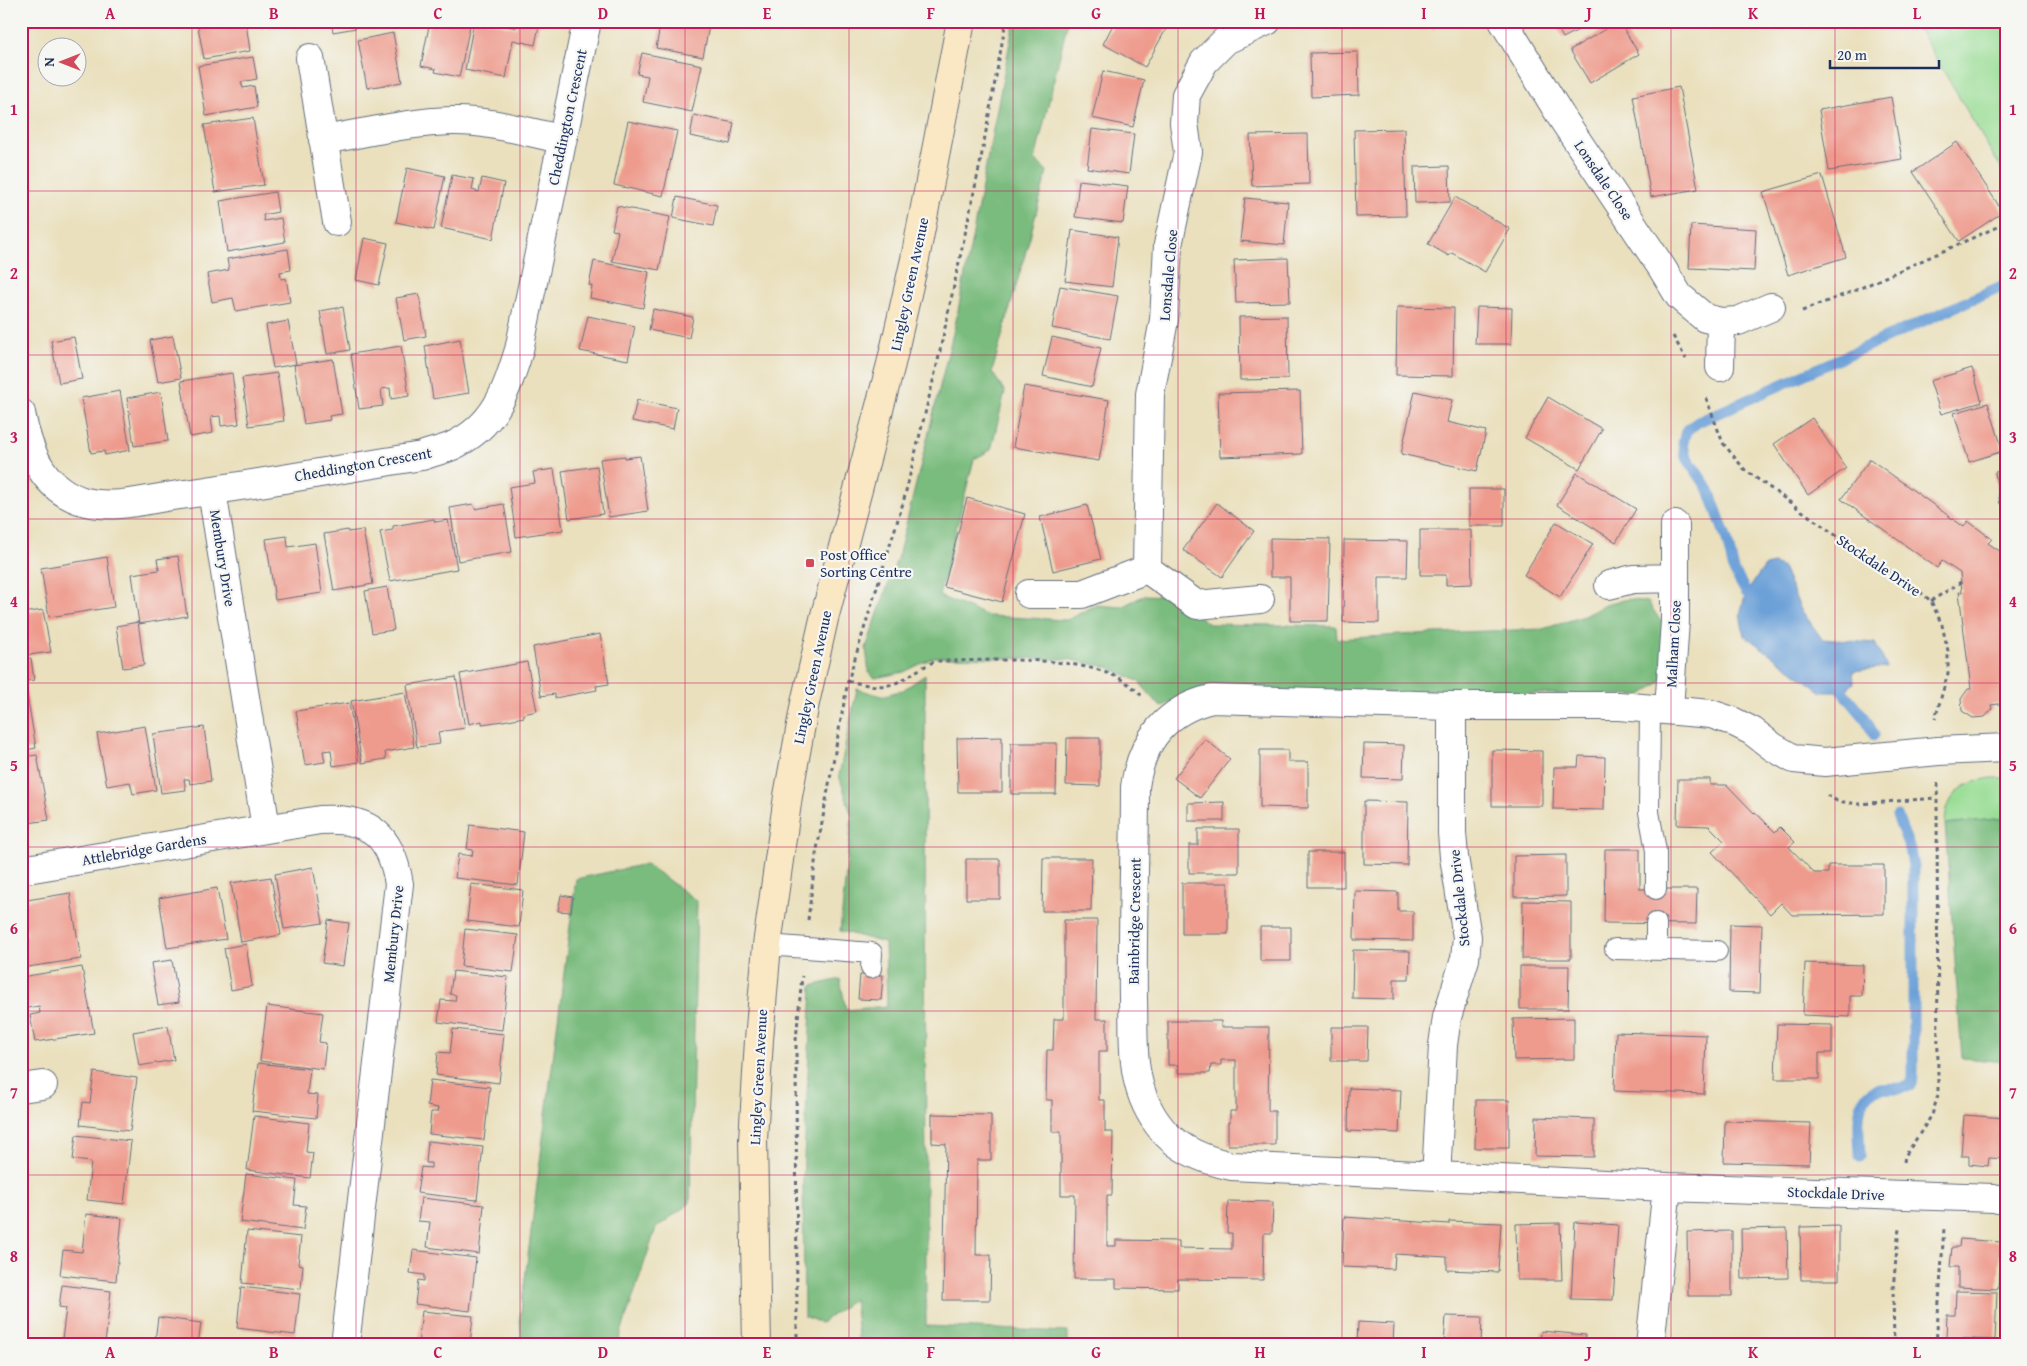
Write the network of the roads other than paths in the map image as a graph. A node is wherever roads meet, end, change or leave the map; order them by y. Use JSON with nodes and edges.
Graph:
{"nodes":[{"id":1,"x":587,"y":21,"type":"edge"},
{"id":2,"x":961,"y":21,"type":"edge"},
{"id":3,"x":1268,"y":21,"type":"edge"},
{"id":4,"x":1503,"y":21,"type":"edge"},
{"id":5,"x":310,"y":58,"type":"dead end"},
{"id":6,"x":561,"y":139,"type":"junction"},
{"id":7,"x":323,"y":140,"type":"junction"},
{"id":8,"x":337,"y":222,"type":"dead end"},
{"id":9,"x":1770,"y":307,"type":"road end"},
{"id":10,"x":1721,"y":322,"type":"junction"},
{"id":11,"x":1720,"y":367,"type":"dead end"},
{"id":12,"x":21,"y":413,"type":"edge"},
{"id":13,"x":212,"y":491,"type":"junction"},
{"id":14,"x":1675,"y":525,"type":"dead end"},
{"id":15,"x":1147,"y":569,"type":"junction"},
{"id":16,"x":1675,"y":578,"type":"junction"},
{"id":17,"x":1609,"y":585,"type":"dead end"},
{"id":18,"x":1029,"y":594,"type":"dead end"},
{"id":19,"x":1260,"y":599,"type":"dead end"},
{"id":20,"x":1452,"y":706,"type":"junction"},
{"id":21,"x":1660,"y":709,"type":"junction"},
{"id":22,"x":2006,"y":748,"type":"edge"},
{"id":23,"x":266,"y":828,"type":"junction"},
{"id":24,"x":21,"y":870,"type":"edge"},
{"id":25,"x":1656,"y":889,"type":"dead end"},
{"id":26,"x":1656,"y":923,"type":"dead end"},
{"id":27,"x":767,"y":945,"type":"junction"},
{"id":28,"x":1615,"y":949,"type":"dead end"},
{"id":29,"x":1656,"y":950,"type":"junction"},
{"id":30,"x":1717,"y":951,"type":"dead end"},
{"id":31,"x":871,"y":968,"type":"dead end"},
{"id":32,"x":1437,"y":1176,"type":"junction"},
{"id":33,"x":1667,"y":1187,"type":"junction"},
{"id":34,"x":2006,"y":1201,"type":"edge"},
{"id":35,"x":345,"y":1345,"type":"edge"},
{"id":36,"x":758,"y":1345,"type":"edge"},
{"id":37,"x":1650,"y":1345,"type":"edge"}],
"edges":[{"from":1,"to":6,"type":"street","name":"Cheddington Crescent"},
{"from":2,"to":27,"type":"street","name":"Lingley Green Avenue"},
{"from":3,"to":15,"type":"street","name":"Lonsdale Close"},
{"from":4,"to":10,"type":"street","name":"Lonsdale Close"},
{"from":5,"to":7,"type":"street"},
{"from":6,"to":7,"type":"street"},
{"from":6,"to":13,"type":"street","name":"Cheddington Crescent"},
{"from":7,"to":8,"type":"street"},
{"from":9,"to":10,"type":"street"},
{"from":10,"to":11,"type":"street"},
{"from":12,"to":13,"type":"street","name":"Cheddington Crescent"},
{"from":13,"to":23,"type":"street","name":"Membury Drive"},
{"from":14,"to":16,"type":"street","name":"Malham Close"},
{"from":15,"to":18,"type":"street"},
{"from":15,"to":19,"type":"street"},
{"from":16,"to":17,"type":"street","name":"Malham Close"},
{"from":16,"to":21,"type":"street","name":"Malham Close"},
{"from":20,"to":21,"type":"street"},
{"from":20,"to":32,"type":"street","name":"Stockdale Drive"},
{"from":20,"to":32,"type":"street","name":"Bainbridge Crescent"},
{"from":21,"to":22,"type":"street"},
{"from":21,"to":25,"type":"lane"},
{"from":23,"to":24,"type":"street","name":"Attlebridge Gardens"},
{"from":23,"to":35,"type":"street","name":"Membury Drive"},
{"from":26,"to":29,"type":"lane"},
{"from":27,"to":31,"type":"lane"},
{"from":27,"to":36,"type":"street","name":"Lingley Green Avenue"},
{"from":28,"to":29,"type":"lane"},
{"from":29,"to":30,"type":"lane"},
{"from":32,"to":33,"type":"street","name":"Stockdale Drive"},
{"from":33,"to":34,"type":"street","name":"Stockdale Drive"},
{"from":33,"to":37,"type":"street"}]}
